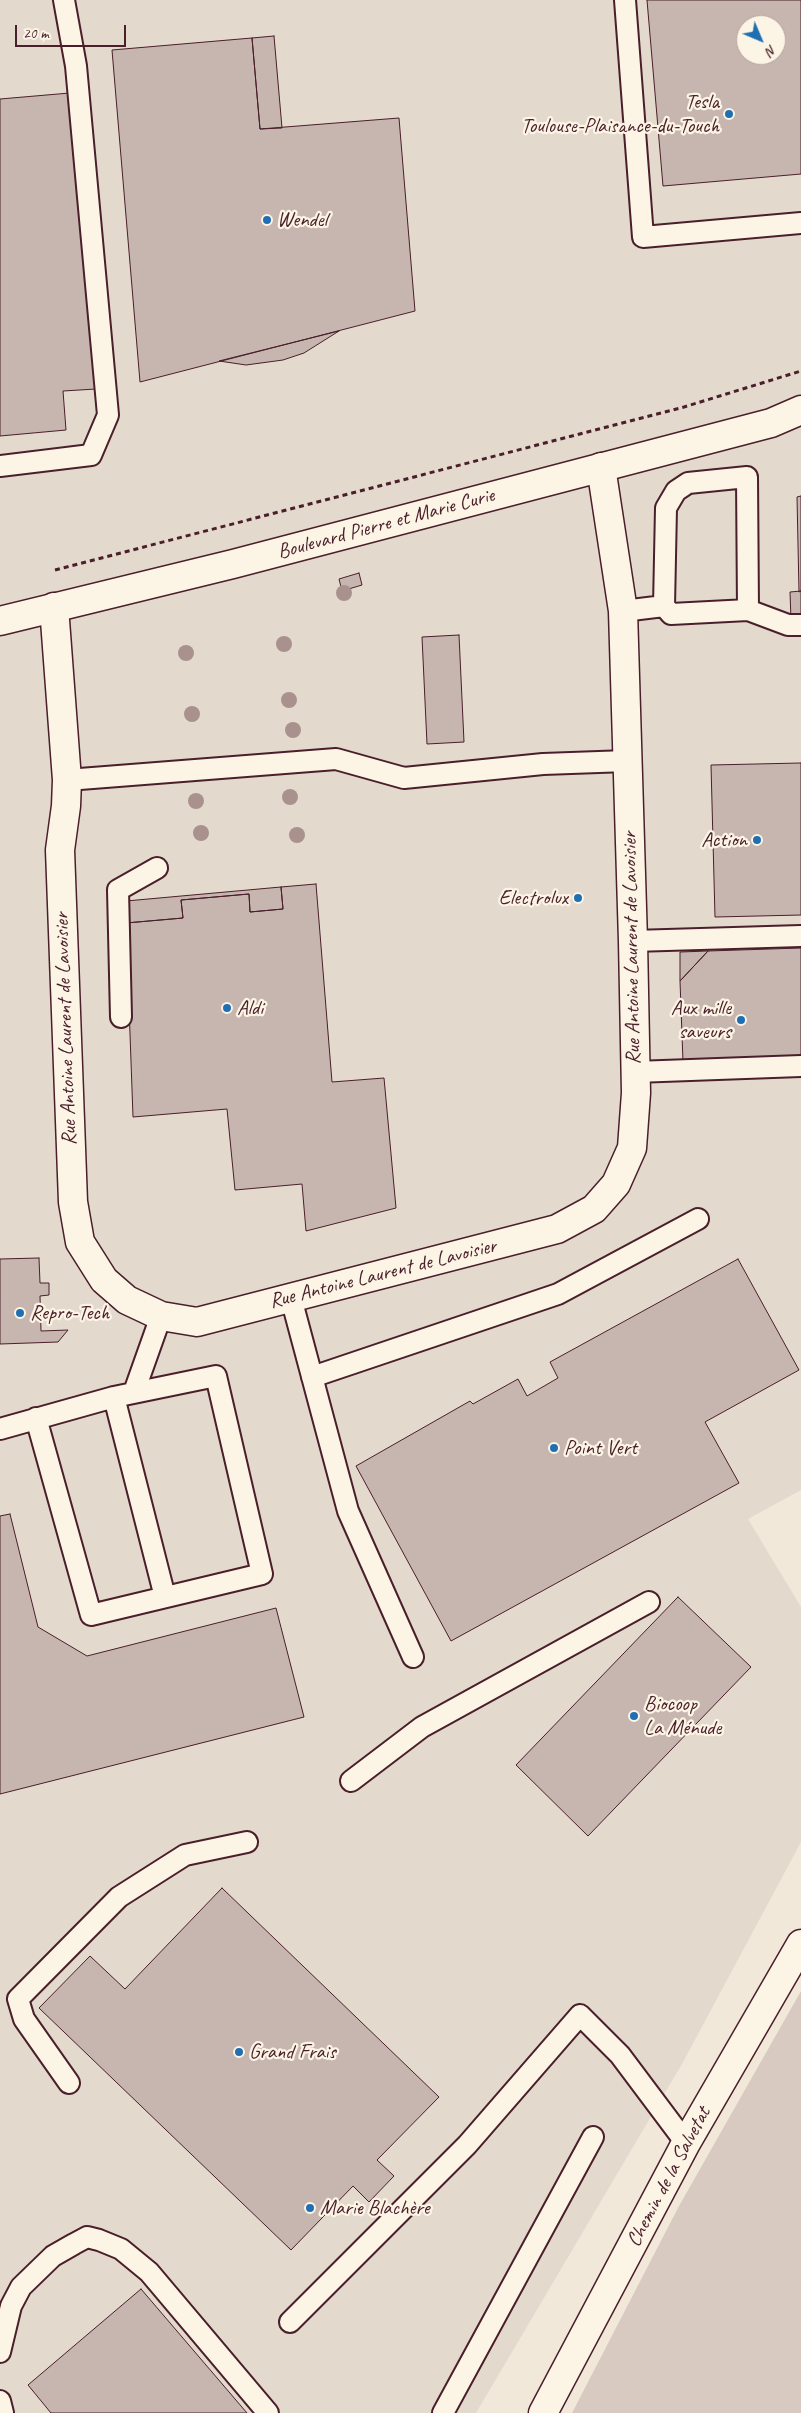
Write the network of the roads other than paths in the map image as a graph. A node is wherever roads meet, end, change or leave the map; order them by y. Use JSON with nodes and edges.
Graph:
{"nodes":[{"id":1,"x":64,"y":0,"type":"edge"},
{"id":2,"x":626,"y":0,"type":"edge"},
{"id":3,"x":801,"y":223,"type":"edge"},
{"id":4,"x":801,"y":410,"type":"edge"},
{"id":5,"x":801,"y":421,"type":"edge"},
{"id":6,"x":771,"y":423,"type":"junction"},
{"id":7,"x":0,"y":466,"type":"edge"},
{"id":8,"x":601,"y":467,"type":"junction"},
{"id":9,"x":664,"y":606,"type":"junction"},
{"id":10,"x":54,"y":607,"type":"junction"},
{"id":11,"x":748,"y":610,"type":"junction"},
{"id":12,"x":623,"y":611,"type":"junction"},
{"id":13,"x":0,"y":621,"type":"edge"},
{"id":14,"x":801,"y":625,"type":"edge"},
{"id":15,"x":628,"y":761,"type":"junction"},
{"id":16,"x":67,"y":780,"type":"junction"},
{"id":17,"x":158,"y":868,"type":"dead end"},
{"id":18,"x":801,"y":936,"type":"edge"},
{"id":19,"x":633,"y":941,"type":"junction"},
{"id":20,"x":121,"y":1018,"type":"dead end"},
{"id":21,"x":801,"y":1066,"type":"edge"},
{"id":22,"x":635,"y":1072,"type":"junction"},
{"id":23,"x":698,"y":1219,"type":"dead end"},
{"id":24,"x":291,"y":1298,"type":"junction"},
{"id":25,"x":161,"y":1316,"type":"junction"},
{"id":26,"x":312,"y":1377,"type":"junction"},
{"id":27,"x":124,"y":1395,"type":"junction"},
{"id":28,"x":36,"y":1418,"type":"junction"},
{"id":29,"x":0,"y":1428,"type":"edge"},
{"id":30,"x":165,"y":1597,"type":"junction"},
{"id":31,"x":649,"y":1602,"type":"dead end"},
{"id":32,"x":412,"y":1657,"type":"dead end"},
{"id":33,"x":352,"y":1781,"type":"dead end"},
{"id":34,"x":247,"y":1842,"type":"dead end"},
{"id":35,"x":801,"y":1944,"type":"edge"},
{"id":36,"x":70,"y":2083,"type":"dead end"},
{"id":37,"x":593,"y":2137,"type":"dead end"},
{"id":38,"x":686,"y":2143,"type":"junction"},
{"id":39,"x":290,"y":2322,"type":"dead end"},
{"id":40,"x":0,"y":2352,"type":"edge"},
{"id":41,"x":0,"y":2401,"type":"edge"},
{"id":42,"x":3,"y":2413,"type":"edge"},
{"id":43,"x":268,"y":2413,"type":"edge"},
{"id":44,"x":443,"y":2413,"type":"edge"},
{"id":45,"x":543,"y":2413,"type":"edge"}],
"edges":[{"from":1,"to":7,"type":"lane"},
{"from":2,"to":3,"type":"lane"},
{"from":4,"to":6,"type":"street","name":"Boulevard Pierre et Marie Curie"},
{"from":5,"to":6,"type":"street","name":"Boulevard Pierre et Marie Curie"},
{"from":6,"to":8,"type":"street","name":"Boulevard Pierre et Marie Curie"},
{"from":8,"to":10,"type":"street","name":"Boulevard Pierre et Marie Curie"},
{"from":8,"to":12,"type":"street","name":"Rue Antoine Laurent de Lavoisier"},
{"from":9,"to":11,"type":"lane"},
{"from":9,"to":11,"type":"lane"},
{"from":9,"to":12,"type":"lane"},
{"from":10,"to":13,"type":"street","name":"Boulevard Pierre et Marie Curie"},
{"from":10,"to":16,"type":"street","name":"Rue Antoine Laurent de Lavoisier"},
{"from":11,"to":14,"type":"lane"},
{"from":12,"to":15,"type":"street","name":"Rue Antoine Laurent de Lavoisier"},
{"from":15,"to":16,"type":"lane"},
{"from":15,"to":19,"type":"street","name":"Rue Antoine Laurent de Lavoisier"},
{"from":16,"to":25,"type":"street","name":"Rue Antoine Laurent de Lavoisier"},
{"from":17,"to":20,"type":"lane"},
{"from":18,"to":19,"type":"lane"},
{"from":19,"to":22,"type":"street","name":"Rue Antoine Laurent de Lavoisier"},
{"from":21,"to":22,"type":"lane"},
{"from":22,"to":24,"type":"street","name":"Rue Antoine Laurent de Lavoisier"},
{"from":23,"to":26,"type":"lane"},
{"from":24,"to":25,"type":"street","name":"Rue Antoine Laurent de Lavoisier"},
{"from":24,"to":26,"type":"lane"},
{"from":25,"to":27,"type":"lane"},
{"from":26,"to":32,"type":"lane"},
{"from":27,"to":28,"type":"lane"},
{"from":27,"to":30,"type":"lane"},
{"from":27,"to":30,"type":"lane"},
{"from":28,"to":29,"type":"lane"},
{"from":28,"to":30,"type":"lane"},
{"from":31,"to":33,"type":"lane"},
{"from":34,"to":36,"type":"lane"},
{"from":35,"to":38,"type":"street","name":"Chemin de la Salvetat"},
{"from":37,"to":44,"type":"lane"},
{"from":38,"to":39,"type":"lane"},
{"from":38,"to":45,"type":"street","name":"Chemin de la Salvetat"},
{"from":40,"to":43,"type":"lane"},
{"from":41,"to":42,"type":"lane"}]}
